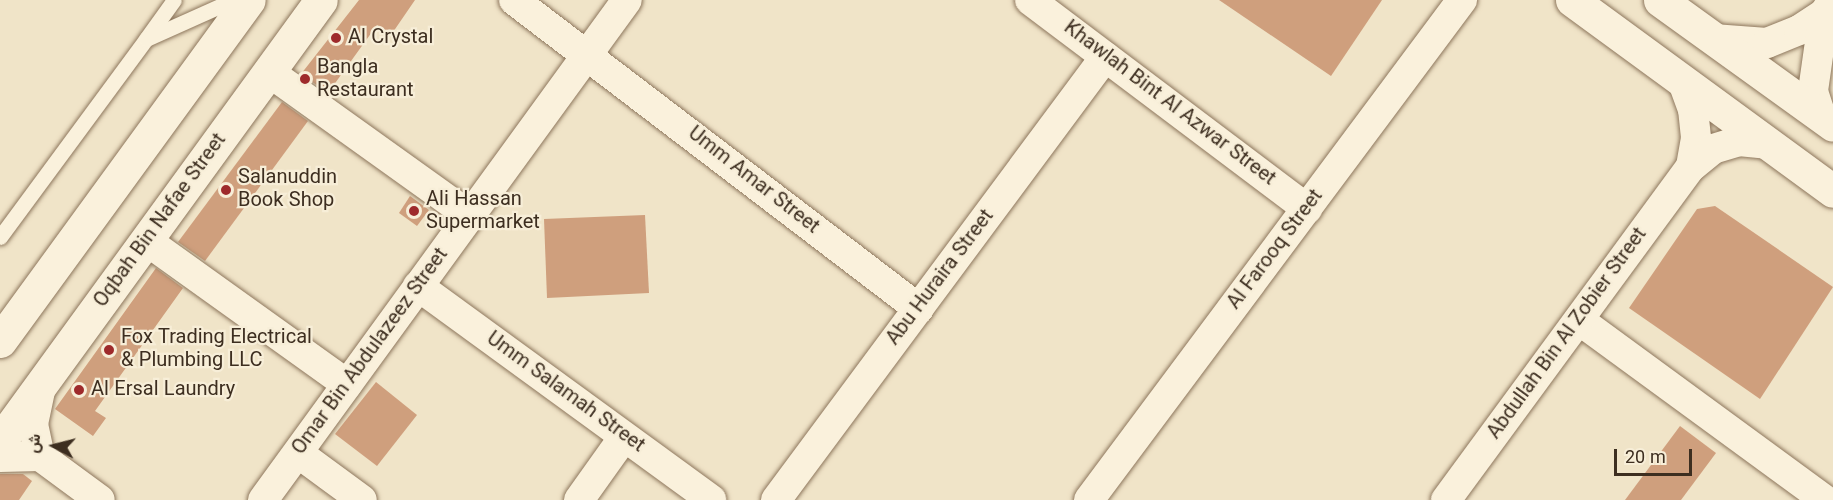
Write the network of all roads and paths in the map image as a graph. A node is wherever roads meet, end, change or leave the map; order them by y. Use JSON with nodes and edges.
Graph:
{"nodes":[{"id":1,"x":174,"y":0,"type":"edge"},
{"id":2,"x":233,"y":0,"type":"edge"},
{"id":3,"x":249,"y":0,"type":"edge"},
{"id":4,"x":321,"y":0,"type":"edge"},
{"id":5,"x":514,"y":0,"type":"edge"},
{"id":6,"x":627,"y":0,"type":"edge"},
{"id":7,"x":1030,"y":0,"type":"edge"},
{"id":8,"x":1462,"y":0,"type":"edge"},
{"id":9,"x":1572,"y":0,"type":"edge"},
{"id":10,"x":1660,"y":0,"type":"edge"},
{"id":11,"x":1828,"y":7,"type":"edge"},
{"id":12,"x":146,"y":39,"type":"junction"},
{"id":13,"x":1713,"y":39,"type":"junction"},
{"id":14,"x":588,"y":54,"type":"junction"},
{"id":15,"x":1105,"y":57,"type":"junction"},
{"id":16,"x":269,"y":72,"type":"junction"},
{"id":17,"x":1683,"y":82,"type":"junction"},
{"id":18,"x":1827,"y":121,"type":"edge"},
{"id":19,"x":1767,"y":144,"type":"junction"},
{"id":20,"x":1691,"y":167,"type":"junction"},
{"id":21,"x":1833,"y":191,"type":"edge"},
{"id":22,"x":1306,"y":209,"type":"junction"},
{"id":23,"x":470,"y":216,"type":"junction"},
{"id":24,"x":0,"y":237,"type":"edge"},
{"id":25,"x":147,"y":241,"type":"junction"},
{"id":26,"x":418,"y":286,"type":"junction"},
{"id":27,"x":919,"y":309,"type":"junction"},
{"id":28,"x":1579,"y":320,"type":"junction"},
{"id":29,"x":0,"y":341,"type":"edge"},
{"id":30,"x":347,"y":384,"type":"junction"},
{"id":31,"x":40,"y":391,"type":"junction"},
{"id":32,"x":624,"y":437,"type":"junction"},
{"id":33,"x":0,"y":441,"type":"edge"},
{"id":34,"x":298,"y":453,"type":"junction"},
{"id":35,"x":40,"y":456,"type":"junction"},
{"id":36,"x":0,"y":457,"type":"edge"},
{"id":37,"x":100,"y":500,"type":"edge"},
{"id":38,"x":263,"y":500,"type":"edge"},
{"id":39,"x":362,"y":500,"type":"edge"},
{"id":40,"x":579,"y":500,"type":"edge"},
{"id":41,"x":711,"y":500,"type":"edge"},
{"id":42,"x":776,"y":500,"type":"edge"},
{"id":43,"x":1089,"y":500,"type":"edge"},
{"id":44,"x":1446,"y":500,"type":"edge"},
{"id":45,"x":1825,"y":500,"type":"edge"}],
"edges":[{"from":1,"to":12,"type":"lane"},
{"from":2,"to":12,"type":"lane"},
{"from":3,"to":29,"type":"main road"},
{"from":4,"to":16,"type":"main road","name":"Oqbah Bin Nafae Street"},
{"from":5,"to":14,"type":"street","name":"Umm Amar Street"},
{"from":6,"to":14,"type":"street","name":"Omar Bin Abdulazeez Street"},
{"from":7,"to":15,"type":"street","name":"Khawlah Bint Al Azwar Street"},
{"from":8,"to":22,"type":"street","name":"Al Farooq Street"},
{"from":9,"to":17,"type":"main road"},
{"from":10,"to":13,"type":"main road"},
{"from":11,"to":13,"type":"street"},
{"from":11,"to":18,"type":"street"},
{"from":12,"to":24,"type":"lane"},
{"from":13,"to":18,"type":"main road"},
{"from":14,"to":23,"type":"street","name":"Omar Bin Abdulazeez Street"},
{"from":14,"to":27,"type":"street","name":"Umm Amar Street"},
{"from":15,"to":22,"type":"street","name":"Khawlah Bint Al Azwar Street"},
{"from":15,"to":27,"type":"street","name":"Abu Huraira Street"},
{"from":16,"to":23,"type":"street"},
{"from":16,"to":25,"type":"main road","name":"Oqbah Bin Nafae Street"},
{"from":17,"to":19,"type":"main road"},
{"from":17,"to":20,"type":"street"},
{"from":19,"to":20,"type":"street","name":"Abdullah Bin Al Zobier Street"},
{"from":19,"to":21,"type":"main road"},
{"from":20,"to":28,"type":"street","name":"Abdullah Bin Al Zobier Street"},
{"from":22,"to":43,"type":"street","name":"Al Farooq Street"},
{"from":23,"to":26,"type":"street","name":"Omar Bin Abdulazeez Street"},
{"from":25,"to":30,"type":"street"},
{"from":25,"to":31,"type":"main road","name":"Oqbah Bin Nafae Street"},
{"from":26,"to":30,"type":"street","name":"Omar Bin Abdulazeez Street"},
{"from":26,"to":32,"type":"street","name":"Umm Salamah Street"},
{"from":27,"to":42,"type":"street","name":"Abu Huraira Street"},
{"from":28,"to":44,"type":"street","name":"Abdullah Bin Al Zobier Street"},
{"from":28,"to":45,"type":"street"},
{"from":30,"to":34,"type":"street","name":"Omar Bin Abdulazeez Street"},
{"from":31,"to":33,"type":"main road","name":"Oqbah Bin Nafae Street"},
{"from":31,"to":35,"type":"street"},
{"from":32,"to":40,"type":"street"},
{"from":32,"to":41,"type":"street","name":"Umm Salamah Street"},
{"from":34,"to":38,"type":"street","name":"Omar Bin Abdulazeez Street"},
{"from":34,"to":39,"type":"street"},
{"from":35,"to":36,"type":"street"},
{"from":35,"to":37,"type":"street"}]}
